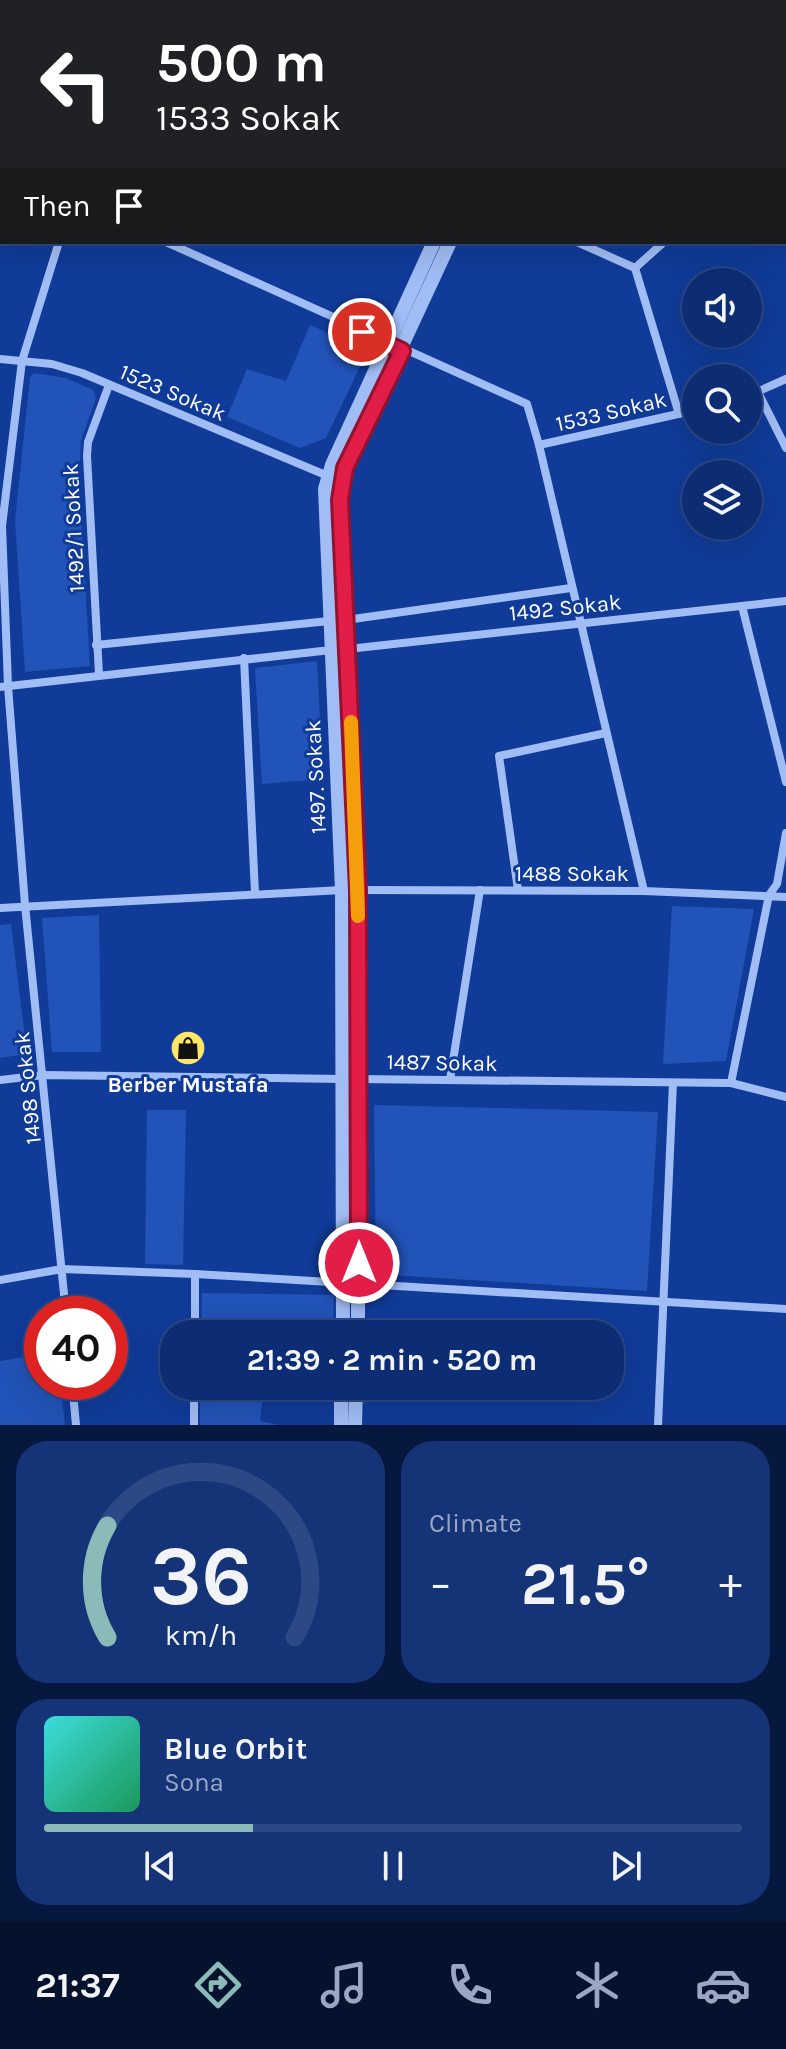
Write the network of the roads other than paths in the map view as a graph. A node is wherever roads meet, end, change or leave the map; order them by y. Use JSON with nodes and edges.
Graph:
{"nodes":[{"id":1,"x":58,"y":244,"type":"edge"},
{"id":2,"x":170,"y":244,"type":"edge"},
{"id":3,"x":433,"y":244,"type":"edge"},
{"id":4,"x":449,"y":244,"type":"edge"},
{"id":5,"x":582,"y":244,"type":"edge"},
{"id":6,"x":600,"y":244,"type":"edge"},
{"id":7,"x":662,"y":244,"type":"edge"},
{"id":8,"x":594,"y":249,"type":"junction"},
{"id":9,"x":635,"y":268,"type":"junction"},
{"id":10,"x":396,"y":348,"type":"junction"},
{"id":11,"x":0,"y":359,"type":"edge"},
{"id":12,"x":22,"y":361,"type":"junction"},
{"id":13,"x":786,"y":379,"type":"edge"},
{"id":14,"x":109,"y":385,"type":"junction"},
{"id":15,"x":762,"y":392,"type":"edge"},
{"id":16,"x":762,"y":400,"type":"edge"},
{"id":17,"x":682,"y":413,"type":"edge"},
{"id":18,"x":679,"y":414,"type":"junction"},
{"id":19,"x":539,"y":445,"type":"junction"},
{"id":20,"x":786,"y":448,"type":"edge"},
{"id":21,"x":328,"y":476,"type":"junction"},
{"id":22,"x":1,"y":526,"type":"edge"},
{"id":23,"x":571,"y":588,"type":"junction"},
{"id":24,"x":786,"y":601,"type":"edge"},
{"id":25,"x":742,"y":606,"type":"junction"},
{"id":26,"x":346,"y":620,"type":"junction"},
{"id":27,"x":329,"y":621,"type":"junction"},
{"id":28,"x":580,"y":623,"type":"junction"},
{"id":29,"x":96,"y":645,"type":"junction"},
{"id":30,"x":348,"y":649,"type":"junction"},
{"id":31,"x":331,"y":650,"type":"junction"},
{"id":32,"x":244,"y":658,"type":"junction"},
{"id":33,"x":99,"y":674,"type":"junction"},
{"id":34,"x":4,"y":686,"type":"edge"},
{"id":35,"x":606,"y":733,"type":"junction"},
{"id":36,"x":786,"y":782,"type":"edge"},
{"id":37,"x":786,"y":833,"type":"edge"},
{"id":38,"x":350,"y":890,"type":"junction"},
{"id":39,"x":480,"y":890,"type":"junction"},
{"id":40,"x":518,"y":890,"type":"junction"},
{"id":41,"x":644,"y":891,"type":"junction"},
{"id":42,"x":255,"y":893,"type":"junction"},
{"id":43,"x":769,"y":895,"type":"junction"},
{"id":44,"x":786,"y":897,"type":"edge"},
{"id":45,"x":25,"y":905,"type":"junction"},
{"id":46,"x":0,"y":908,"type":"edge"},
{"id":47,"x":44,"y":1075,"type":"junction"},
{"id":48,"x":351,"y":1079,"type":"junction"},
{"id":49,"x":0,"y":1080,"type":"edge"},
{"id":50,"x":450,"y":1080,"type":"junction"},
{"id":51,"x":673,"y":1083,"type":"junction"},
{"id":52,"x":731,"y":1083,"type":"junction"},
{"id":53,"x":786,"y":1097,"type":"edge"},
{"id":54,"x":62,"y":1269,"type":"junction"},
{"id":55,"x":195,"y":1274,"type":"junction"},
{"id":56,"x":0,"y":1280,"type":"edge"},
{"id":57,"x":344,"y":1281,"type":"junction"},
{"id":58,"x":359,"y":1285,"type":"junction"},
{"id":59,"x":64,"y":1296,"type":"edge"},
{"id":60,"x":663,"y":1301,"type":"junction"},
{"id":61,"x":786,"y":1309,"type":"edge"},
{"id":62,"x":195,"y":1320,"type":"edge"},
{"id":63,"x":343,"y":1320,"type":"edge"},
{"id":64,"x":358,"y":1320,"type":"edge"},
{"id":65,"x":74,"y":1400,"type":"edge"},
{"id":66,"x":194,"y":1400,"type":"edge"},
{"id":67,"x":341,"y":1400,"type":"edge"},
{"id":68,"x":356,"y":1400,"type":"edge"},
{"id":69,"x":76,"y":1425,"type":"edge"},
{"id":70,"x":194,"y":1425,"type":"edge"},
{"id":71,"x":341,"y":1425,"type":"edge"},
{"id":72,"x":355,"y":1425,"type":"edge"},
{"id":73,"x":658,"y":1425,"type":"edge"}],
"edges":[{"from":1,"to":12,"type":"street","name":"1498 Sokak"},
{"from":2,"to":10,"type":"street","name":"1533 Sokak"},
{"from":3,"to":10,"type":"street","name":"1497. Sokak"},
{"from":4,"to":10,"type":"street","name":"1497. Sokak"},
{"from":5,"to":8,"type":"street"},
{"from":6,"to":8,"type":"street"},
{"from":7,"to":9,"type":"street"},
{"from":8,"to":9,"type":"street"},
{"from":9,"to":18,"type":"street"},
{"from":10,"to":19,"type":"street","name":"1533 Sokak"},
{"from":10,"to":21,"type":"street","name":"1497. Sokak"},
{"from":10,"to":26,"type":"street","name":"1497. Sokak"},
{"from":11,"to":12,"type":"street","name":"1523 Sokak"},
{"from":12,"to":14,"type":"street","name":"1523 Sokak"},
{"from":12,"to":22,"type":"street","name":"1498 Sokak"},
{"from":13,"to":15,"type":"street"},
{"from":14,"to":21,"type":"street","name":"1523 Sokak"},
{"from":14,"to":29,"type":"street","name":"1492/1 Sokak"},
{"from":16,"to":20,"type":"street"},
{"from":17,"to":18,"type":"street","name":"1533 Sokak"},
{"from":18,"to":19,"type":"street","name":"1533 Sokak"},
{"from":19,"to":23,"type":"street"},
{"from":21,"to":27,"type":"street","name":"1497. Sokak"},
{"from":22,"to":34,"type":"street","name":"1498 Sokak"},
{"from":23,"to":26,"type":"street","name":"1492 Sokak"},
{"from":23,"to":28,"type":"street"},
{"from":24,"to":25,"type":"street","name":"1492 Sokak"},
{"from":25,"to":28,"type":"street","name":"1492 Sokak"},
{"from":25,"to":36,"type":"street"},
{"from":26,"to":27,"type":"street"},
{"from":26,"to":30,"type":"street","name":"1497. Sokak"},
{"from":27,"to":29,"type":"street"},
{"from":27,"to":31,"type":"street","name":"1497. Sokak"},
{"from":28,"to":30,"type":"street","name":"1492 Sokak"},
{"from":28,"to":35,"type":"street"},
{"from":29,"to":33,"type":"street","name":"1492/1 Sokak"},
{"from":30,"to":31,"type":"street"},
{"from":30,"to":38,"type":"street","name":"1497. Sokak"},
{"from":31,"to":32,"type":"street"},
{"from":31,"to":38,"type":"street","name":"1497. Sokak"},
{"from":32,"to":33,"type":"street"},
{"from":32,"to":42,"type":"street"},
{"from":33,"to":34,"type":"street"},
{"from":34,"to":45,"type":"street","name":"1498 Sokak"},
{"from":35,"to":40,"type":"street"},
{"from":35,"to":41,"type":"street"},
{"from":37,"to":43,"type":"street"},
{"from":38,"to":39,"type":"street","name":"1488 Sokak"},
{"from":38,"to":42,"type":"street","name":"1488 Sokak"},
{"from":38,"to":48,"type":"street","name":"1497. Sokak"},
{"from":39,"to":40,"type":"street","name":"1488 Sokak"},
{"from":39,"to":50,"type":"street"},
{"from":40,"to":41,"type":"street","name":"1488 Sokak"},
{"from":41,"to":43,"type":"street","name":"1488 Sokak"},
{"from":42,"to":45,"type":"street","name":"1488 Sokak"},
{"from":43,"to":44,"type":"street","name":"1488 Sokak"},
{"from":43,"to":52,"type":"street"},
{"from":45,"to":46,"type":"street","name":"1488 Sokak"},
{"from":45,"to":47,"type":"street","name":"1498 Sokak"},
{"from":47,"to":48,"type":"street","name":"1487 Sokak"},
{"from":47,"to":49,"type":"street","name":"1487 Sokak"},
{"from":47,"to":54,"type":"street","name":"1498 Sokak"},
{"from":48,"to":50,"type":"street","name":"1487 Sokak"},
{"from":48,"to":57,"type":"street","name":"1497. Sokak"},
{"from":48,"to":58,"type":"street","name":"1497. Sokak"},
{"from":50,"to":51,"type":"street","name":"1487 Sokak"},
{"from":51,"to":52,"type":"street","name":"1487 Sokak"},
{"from":51,"to":60,"type":"street"},
{"from":52,"to":53,"type":"street","name":"1487 Sokak"},
{"from":54,"to":55,"type":"street"},
{"from":54,"to":56,"type":"street"},
{"from":54,"to":59,"type":"street","name":"1498 Sokak"},
{"from":55,"to":57,"type":"street"},
{"from":55,"to":62,"type":"street"},
{"from":57,"to":58,"type":"street"},
{"from":57,"to":63,"type":"street","name":"1497. Sokak"},
{"from":58,"to":60,"type":"street"},
{"from":58,"to":64,"type":"street","name":"1497. Sokak"},
{"from":60,"to":61,"type":"street"},
{"from":60,"to":73,"type":"street"},
{"from":65,"to":69,"type":"street"},
{"from":66,"to":70,"type":"street"},
{"from":67,"to":71,"type":"street"},
{"from":68,"to":72,"type":"street"}]}
